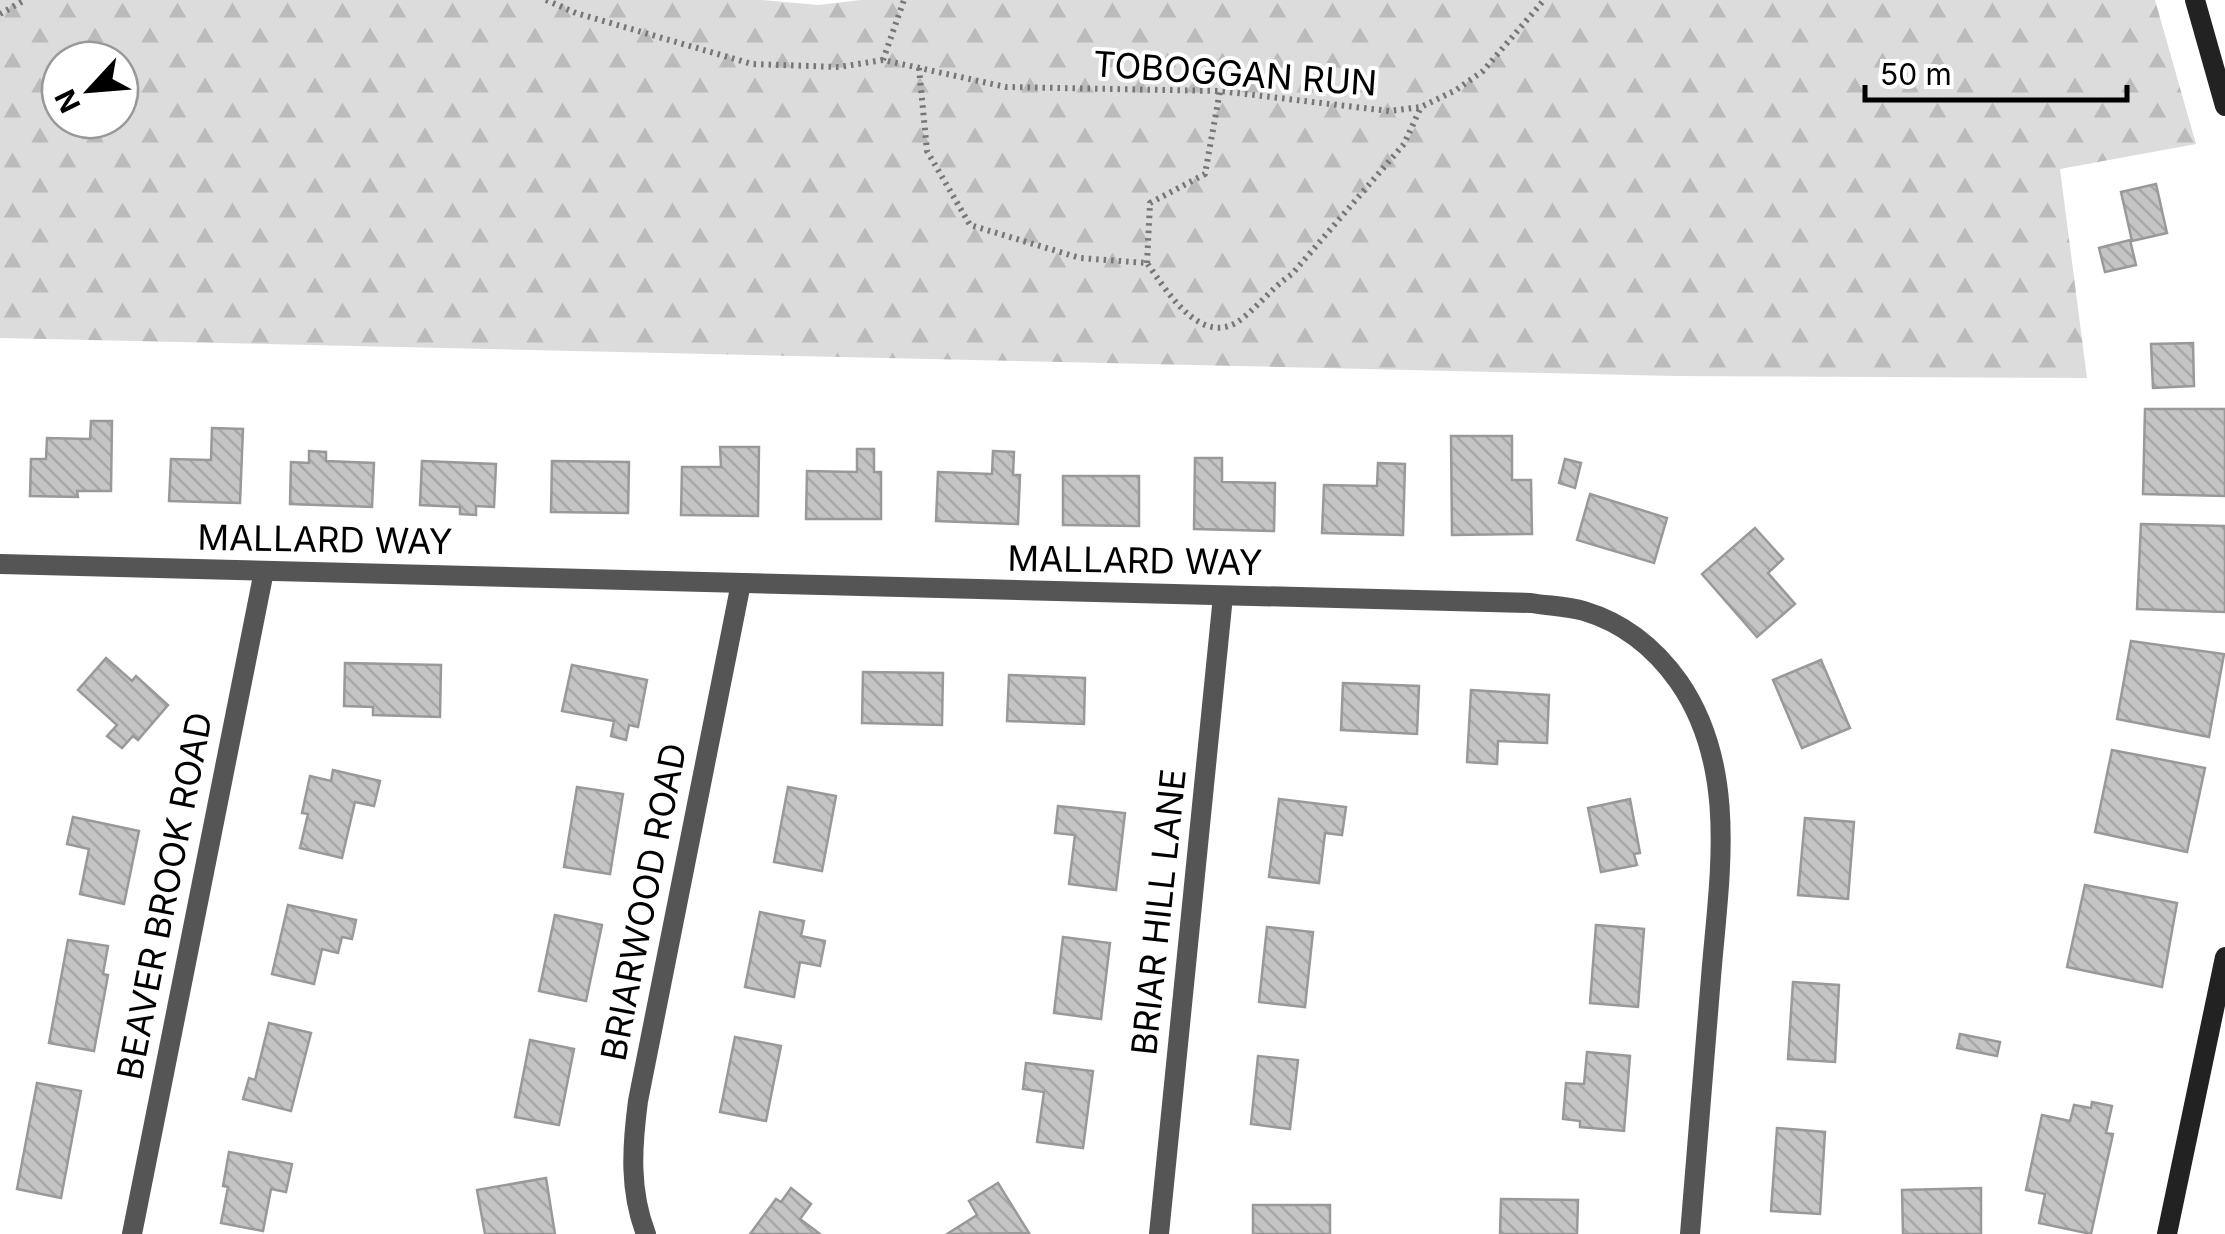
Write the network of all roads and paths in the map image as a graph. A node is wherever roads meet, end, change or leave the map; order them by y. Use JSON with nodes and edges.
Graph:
{"nodes":[{"id":1,"x":26,"y":0,"type":"edge"},
{"id":2,"x":546,"y":0,"type":"edge"},
{"id":3,"x":904,"y":0,"type":"edge"},
{"id":4,"x":1544,"y":0,"type":"edge"},
{"id":5,"x":2195,"y":0,"type":"edge"},
{"id":6,"x":0,"y":14,"type":"edge"},
{"id":7,"x":883,"y":60,"type":"junction"},
{"id":8,"x":919,"y":68,"type":"junction"},
{"id":9,"x":1220,"y":91,"type":"junction"},
{"id":10,"x":2225,"y":106,"type":"edge"},
{"id":11,"x":1422,"y":107,"type":"junction"},
{"id":12,"x":1147,"y":264,"type":"junction"},
{"id":13,"x":0,"y":564,"type":"edge"},
{"id":14,"x":264,"y":571,"type":"junction"},
{"id":15,"x":742,"y":583,"type":"junction"},
{"id":16,"x":1223,"y":596,"type":"junction"},
{"id":17,"x":2225,"y":957,"type":"edge"},
{"id":18,"x":132,"y":1234,"type":"edge"},
{"id":19,"x":646,"y":1234,"type":"edge"},
{"id":20,"x":1159,"y":1234,"type":"edge"},
{"id":21,"x":1690,"y":1234,"type":"edge"},
{"id":22,"x":2168,"y":1234,"type":"edge"}],
"edges":[{"from":1,"to":6,"type":"path"},
{"from":2,"to":7,"type":"path"},
{"from":3,"to":7,"type":"path"},
{"from":4,"to":11,"type":"path","name":"TOBOGGAN RUN"},
{"from":5,"to":10,"type":"main road"},
{"from":7,"to":8,"type":"path","name":"TOBOGGAN RUN"},
{"from":8,"to":9,"type":"path","name":"TOBOGGAN RUN"},
{"from":8,"to":12,"type":"path"},
{"from":9,"to":11,"type":"path","name":"TOBOGGAN RUN"},
{"from":9,"to":12,"type":"path"},
{"from":11,"to":12,"type":"path"},
{"from":13,"to":14,"type":"street","name":"MALLARD WAY"},
{"from":14,"to":15,"type":"street","name":"MALLARD WAY"},
{"from":14,"to":18,"type":"street","name":"BEAVER BROOK ROAD"},
{"from":15,"to":16,"type":"street","name":"MALLARD WAY"},
{"from":15,"to":19,"type":"street","name":"BRIARWOOD ROAD"},
{"from":16,"to":20,"type":"street","name":"BRIAR HILL LANE"},
{"from":16,"to":21,"type":"street","name":"MALLARD WAY"},
{"from":17,"to":22,"type":"main road"}]}
